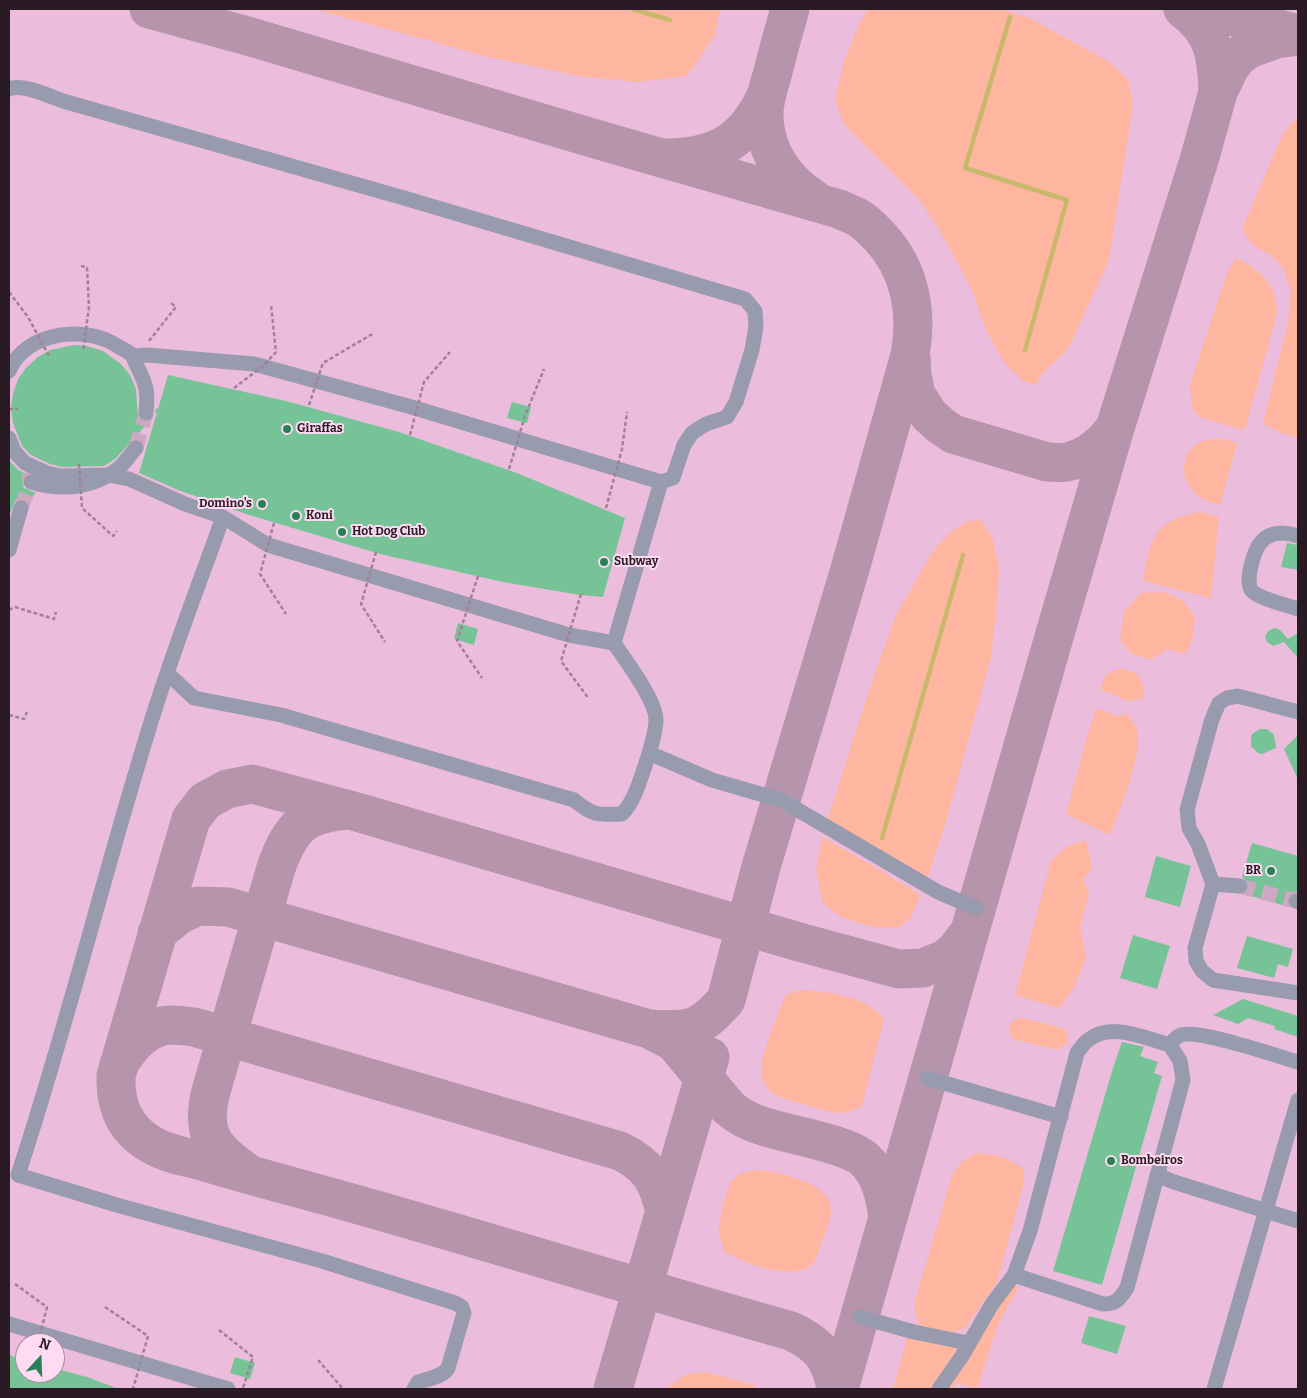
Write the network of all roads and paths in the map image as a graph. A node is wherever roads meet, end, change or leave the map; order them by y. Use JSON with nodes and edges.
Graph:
{"nodes":[{"id":1,"x":9,"y":89,"type":"edge"},
{"id":2,"x":81,"y":266,"type":"dead end"},
{"id":3,"x":9,"y":292,"type":"edge"},
{"id":4,"x":170,"y":302,"type":"dead end"},
{"id":5,"x":271,"y":305,"type":"dead end"},
{"id":6,"x":374,"y":333,"type":"dead end"},
{"id":7,"x":86,"y":334,"type":"junction"},
{"id":8,"x":42,"y":341,"type":"junction"},
{"id":9,"x":83,"y":351,"type":"dead end"},
{"id":10,"x":450,"y":352,"type":"dead end"},
{"id":11,"x":49,"y":356,"type":"dead end"},
{"id":12,"x":132,"y":356,"type":"junction"},
{"id":13,"x":263,"y":366,"type":"junction"},
{"id":14,"x":544,"y":370,"type":"dead end"},
{"id":15,"x":9,"y":371,"type":"edge"},
{"id":16,"x":316,"y":381,"type":"junction"},
{"id":17,"x":234,"y":388,"type":"dead end"},
{"id":18,"x":309,"y":405,"type":"dead end"},
{"id":19,"x":9,"y":409,"type":"edge"},
{"id":20,"x":18,"y":409,"type":"dead end"},
{"id":21,"x":416,"y":409,"type":"junction"},
{"id":22,"x":627,"y":412,"type":"dead end"},
{"id":23,"x":146,"y":413,"type":"tunnel mouth"},
{"id":24,"x":410,"y":435,"type":"dead end"},
{"id":25,"x":9,"y":438,"type":"edge"},
{"id":26,"x":517,"y":439,"type":"junction"},
{"id":27,"x":136,"y":448,"type":"tunnel mouth"},
{"id":28,"x":9,"y":455,"type":"edge"},
{"id":29,"x":25,"y":463,"type":"junction"},
{"id":30,"x":79,"y":464,"type":"dead end"},
{"id":31,"x":509,"y":469,"type":"dead end"},
{"id":32,"x":616,"y":469,"type":"junction"},
{"id":33,"x":108,"y":475,"type":"junction"},
{"id":34,"x":31,"y":482,"type":"dead end"},
{"id":35,"x":661,"y":482,"type":"junction"},
{"id":36,"x":80,"y":487,"type":"junction"},
{"id":37,"x":21,"y":508,"type":"tunnel mouth"},
{"id":38,"x":606,"y":508,"type":"dead end"},
{"id":39,"x":223,"y":517,"type":"junction"},
{"id":40,"x":274,"y":523,"type":"dead end"},
{"id":41,"x":12,"y":529,"type":"edge"},
{"id":42,"x":117,"y":531,"type":"dead end"},
{"id":43,"x":1298,"y":536,"type":"edge"},
{"id":44,"x":268,"y":545,"type":"junction"},
{"id":45,"x":9,"y":550,"type":"edge"},
{"id":46,"x":376,"y":552,"type":"dead end"},
{"id":47,"x":368,"y":575,"type":"junction"},
{"id":48,"x":478,"y":576,"type":"dead end"},
{"id":49,"x":581,"y":594,"type":"dead end"},
{"id":50,"x":469,"y":604,"type":"junction"},
{"id":51,"x":1298,"y":609,"type":"edge"},
{"id":52,"x":9,"y":610,"type":"edge"},
{"id":53,"x":56,"y":612,"type":"dead end"},
{"id":54,"x":286,"y":614,"type":"dead end"},
{"id":55,"x":569,"y":635,"type":"junction"},
{"id":56,"x":385,"y":642,"type":"dead end"},
{"id":57,"x":614,"y":643,"type":"junction"},
{"id":58,"x":167,"y":673,"type":"junction"},
{"id":59,"x":482,"y":678,"type":"dead end"},
{"id":60,"x":589,"y":699,"type":"dead end"},
{"id":61,"x":27,"y":712,"type":"dead end"},
{"id":62,"x":1298,"y":712,"type":"edge"},
{"id":63,"x":9,"y":715,"type":"edge"},
{"id":64,"x":649,"y":753,"type":"junction"},
{"id":65,"x":1213,"y":884,"type":"junction"},
{"id":66,"x":1240,"y":886,"type":"tunnel mouth"},
{"id":67,"x":976,"y":908,"type":"dead end"},
{"id":68,"x":1298,"y":993,"type":"edge"},
{"id":69,"x":1170,"y":1045,"type":"junction"},
{"id":70,"x":1298,"y":1062,"type":"edge"},
{"id":71,"x":927,"y":1078,"type":"dead end"},
{"id":72,"x":1298,"y":1100,"type":"edge"},
{"id":73,"x":1061,"y":1117,"type":"junction"},
{"id":74,"x":14,"y":1174,"type":"edge"},
{"id":75,"x":1157,"y":1175,"type":"junction"},
{"id":76,"x":1267,"y":1210,"type":"junction"},
{"id":77,"x":1298,"y":1221,"type":"edge"},
{"id":78,"x":1014,"y":1275,"type":"junction"},
{"id":79,"x":15,"y":1284,"type":"dead end"},
{"id":80,"x":105,"y":1307,"type":"dead end"},
{"id":81,"x":860,"y":1317,"type":"dead end"},
{"id":82,"x":9,"y":1324,"type":"edge"},
{"id":83,"x":219,"y":1330,"type":"dead end"},
{"id":84,"x":28,"y":1333,"type":"edge"},
{"id":85,"x":40,"y":1333,"type":"edge"},
{"id":86,"x":968,"y":1343,"type":"junction"},
{"id":87,"x":65,"y":1344,"type":"edge"},
{"id":88,"x":318,"y":1360,"type":"dead end"},
{"id":89,"x":140,"y":1363,"type":"junction"},
{"id":90,"x":133,"y":1389,"type":"edge"},
{"id":91,"x":228,"y":1389,"type":"edge"},
{"id":92,"x":242,"y":1389,"type":"edge"},
{"id":93,"x":343,"y":1389,"type":"edge"},
{"id":94,"x":414,"y":1389,"type":"edge"},
{"id":95,"x":939,"y":1389,"type":"edge"},
{"id":96,"x":1214,"y":1389,"type":"edge"}],
"edges":[{"from":1,"to":35,"type":"lane"},
{"from":2,"to":7,"type":"path","bridge":true},
{"from":3,"to":8,"type":"path","bridge":true},
{"from":4,"to":12,"type":"path"},
{"from":5,"to":13,"type":"path","bridge":true},
{"from":6,"to":16,"type":"path","bridge":true},
{"from":7,"to":8,"type":"lane"},
{"from":7,"to":9,"type":"path","bridge":true},
{"from":7,"to":12,"type":"lane"},
{"from":8,"to":11,"type":"path","bridge":true},
{"from":8,"to":15,"type":"lane"},
{"from":10,"to":21,"type":"path","bridge":true},
{"from":12,"to":13,"type":"lane"},
{"from":12,"to":23,"type":"lane"},
{"from":13,"to":16,"type":"lane"},
{"from":13,"to":17,"type":"path","bridge":true},
{"from":14,"to":26,"type":"path","bridge":true},
{"from":16,"to":18,"type":"path","bridge":true},
{"from":16,"to":21,"type":"lane"},
{"from":19,"to":20,"type":"path"},
{"from":21,"to":24,"type":"path","bridge":true},
{"from":21,"to":26,"type":"lane"},
{"from":22,"to":32,"type":"path","bridge":true},
{"from":25,"to":29,"type":"lane"},
{"from":26,"to":31,"type":"path","bridge":true},
{"from":26,"to":32,"type":"lane"},
{"from":27,"to":33,"type":"lane"},
{"from":28,"to":29,"type":"lane"},
{"from":29,"to":33,"type":"lane"},
{"from":30,"to":36,"type":"path","bridge":true},
{"from":32,"to":35,"type":"lane"},
{"from":32,"to":38,"type":"path","bridge":true},
{"from":33,"to":36,"type":"lane"},
{"from":33,"to":39,"type":"lane"},
{"from":34,"to":36,"type":"lane"},
{"from":35,"to":57,"type":"lane"},
{"from":36,"to":42,"type":"path","bridge":true},
{"from":37,"to":41,"type":"lane"},
{"from":39,"to":44,"type":"lane"},
{"from":39,"to":58,"type":"lane"},
{"from":40,"to":44,"type":"path","bridge":true},
{"from":41,"to":45,"type":"lane"},
{"from":43,"to":51,"type":"lane"},
{"from":44,"to":47,"type":"lane"},
{"from":44,"to":54,"type":"path","bridge":true},
{"from":46,"to":47,"type":"path","bridge":true},
{"from":47,"to":50,"type":"lane"},
{"from":47,"to":56,"type":"path","bridge":true},
{"from":48,"to":50,"type":"path","bridge":true},
{"from":49,"to":55,"type":"path","bridge":true},
{"from":50,"to":55,"type":"lane"},
{"from":50,"to":59,"type":"path","bridge":true},
{"from":52,"to":53,"type":"path"},
{"from":55,"to":57,"type":"lane"},
{"from":55,"to":60,"type":"path","bridge":true},
{"from":57,"to":64,"type":"lane"},
{"from":58,"to":64,"type":"lane"},
{"from":58,"to":74,"type":"lane"},
{"from":61,"to":63,"type":"path"},
{"from":62,"to":65,"type":"lane"},
{"from":64,"to":67,"type":"lane"},
{"from":65,"to":66,"type":"lane"},
{"from":65,"to":68,"type":"lane"},
{"from":69,"to":70,"type":"lane"},
{"from":69,"to":73,"type":"lane"},
{"from":69,"to":75,"type":"lane"},
{"from":71,"to":73,"type":"lane"},
{"from":72,"to":76,"type":"lane"},
{"from":73,"to":78,"type":"lane"},
{"from":74,"to":94,"type":"lane"},
{"from":75,"to":76,"type":"lane"},
{"from":75,"to":78,"type":"lane"},
{"from":76,"to":77,"type":"lane"},
{"from":76,"to":96,"type":"lane"},
{"from":78,"to":86,"type":"lane"},
{"from":79,"to":85,"type":"path","bridge":true},
{"from":80,"to":89,"type":"path","bridge":true},
{"from":81,"to":86,"type":"lane"},
{"from":82,"to":84,"type":"lane"},
{"from":83,"to":92,"type":"path"},
{"from":86,"to":95,"type":"lane"},
{"from":87,"to":89,"type":"lane"},
{"from":88,"to":93,"type":"path"},
{"from":89,"to":90,"type":"path","bridge":true},
{"from":89,"to":91,"type":"lane"}]}
